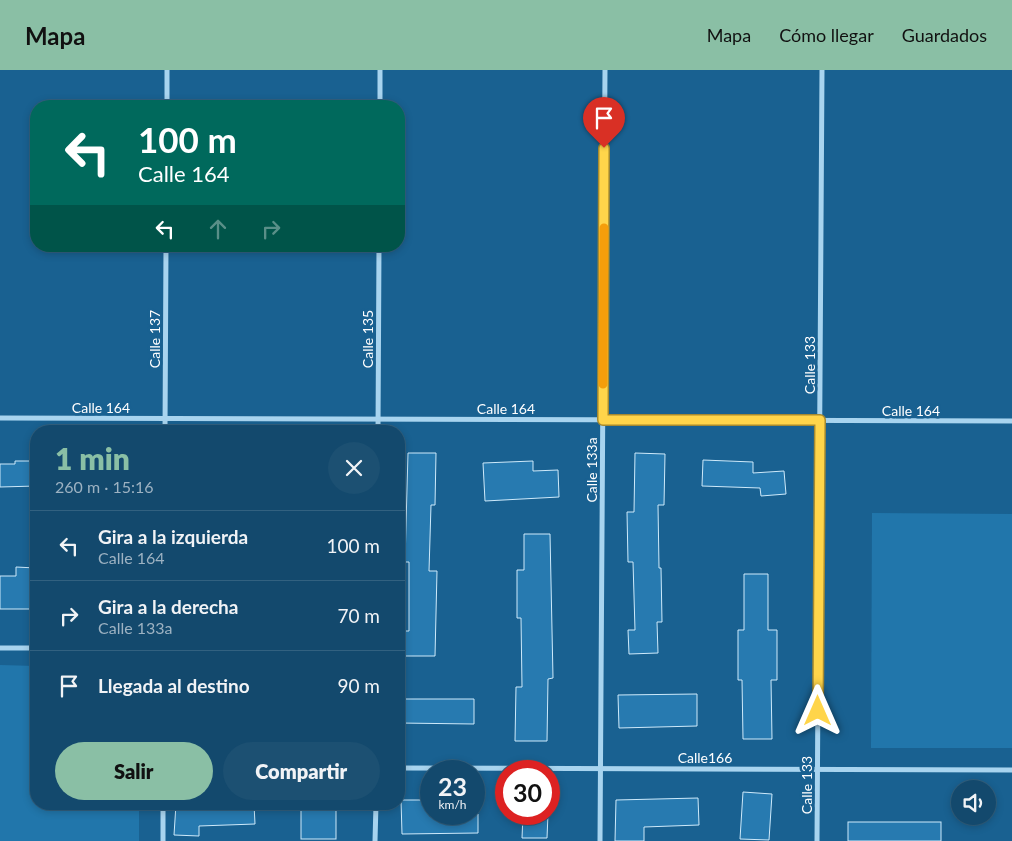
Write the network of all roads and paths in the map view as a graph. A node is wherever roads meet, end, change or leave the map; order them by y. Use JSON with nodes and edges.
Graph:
{"nodes":[{"id":1,"x":167,"y":70,"type":"edge"},
{"id":2,"x":380,"y":70,"type":"edge"},
{"id":3,"x":605,"y":70,"type":"edge"},
{"id":4,"x":822,"y":70,"type":"edge"},
{"id":5,"x":167,"y":100,"type":"edge"},
{"id":6,"x":380,"y":100,"type":"edge"},
{"id":7,"x":166,"y":252,"type":"edge"},
{"id":8,"x":379,"y":252,"type":"edge"},
{"id":9,"x":0,"y":418,"type":"edge"},
{"id":10,"x":165,"y":418,"type":"junction"},
{"id":11,"x":378,"y":419,"type":"junction"},
{"id":12,"x":603,"y":420,"type":"junction"},
{"id":13,"x":820,"y":420,"type":"junction"},
{"id":14,"x":1012,"y":421,"type":"edge"},
{"id":15,"x":165,"y":425,"type":"edge"},
{"id":16,"x":378,"y":425,"type":"edge"},
{"id":17,"x":0,"y":648,"type":"edge"},
{"id":18,"x":30,"y":648,"type":"edge"},
{"id":19,"x":405,"y":768,"type":"edge"},
{"id":20,"x":601,"y":768,"type":"junction"},
{"id":21,"x":818,"y":769,"type":"junction"},
{"id":22,"x":1012,"y":770,"type":"edge"},
{"id":23,"x":163,"y":810,"type":"edge"},
{"id":24,"x":376,"y":810,"type":"edge"},
{"id":25,"x":163,"y":841,"type":"edge"},
{"id":26,"x":375,"y":841,"type":"edge"},
{"id":27,"x":600,"y":841,"type":"edge"},
{"id":28,"x":817,"y":841,"type":"edge"}],
"edges":[{"from":1,"to":5,"type":"street"},
{"from":2,"to":6,"type":"street"},
{"from":3,"to":12,"type":"street","name":"Calle 133a"},
{"from":4,"to":13,"type":"street","name":"Calle 133"},
{"from":7,"to":10,"type":"street","name":"Calle 137"},
{"from":8,"to":11,"type":"street","name":"Calle 135"},
{"from":9,"to":10,"type":"street","name":"Calle 164"},
{"from":10,"to":11,"type":"street","name":"Calle 164"},
{"from":10,"to":15,"type":"street","name":"Calle 137"},
{"from":11,"to":12,"type":"street","name":"Calle 164"},
{"from":11,"to":16,"type":"street","name":"Calle 135"},
{"from":12,"to":13,"type":"street","name":"Calle 164"},
{"from":12,"to":20,"type":"street","name":"Calle 133a"},
{"from":13,"to":14,"type":"street","name":"Calle 164"},
{"from":13,"to":21,"type":"street","name":"Calle 133"},
{"from":17,"to":18,"type":"street"},
{"from":19,"to":20,"type":"street","name":"Calle166"},
{"from":20,"to":21,"type":"street","name":"Calle166"},
{"from":20,"to":27,"type":"street","name":"Calle 133a"},
{"from":21,"to":22,"type":"street","name":"Calle166"},
{"from":21,"to":28,"type":"street","name":"Calle 133"},
{"from":23,"to":25,"type":"street"},
{"from":24,"to":26,"type":"street"}]}
